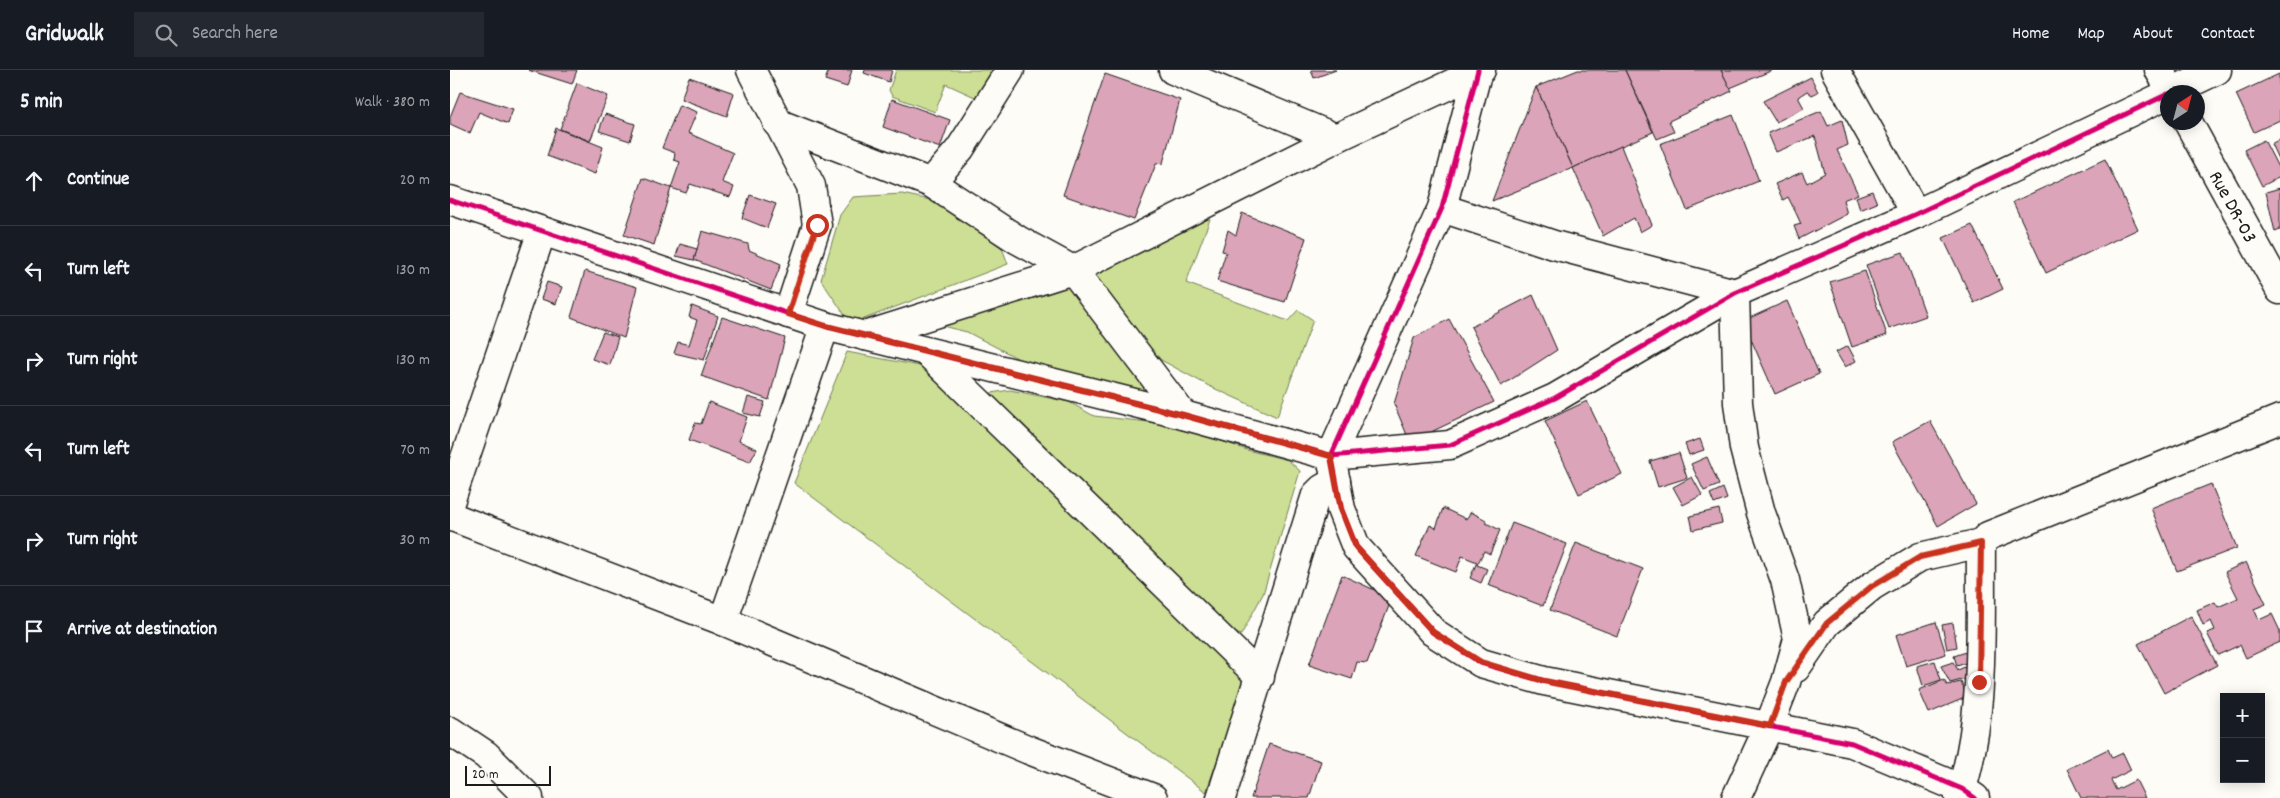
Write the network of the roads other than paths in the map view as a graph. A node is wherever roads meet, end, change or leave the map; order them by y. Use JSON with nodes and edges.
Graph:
{"nodes":[{"id":1,"x":751,"y":70,"type":"edge"},
{"id":2,"x":1010,"y":70,"type":"edge"},
{"id":3,"x":1173,"y":70,"type":"edge"},
{"id":4,"x":1479,"y":70,"type":"edge"},
{"id":5,"x":1835,"y":70,"type":"edge"},
{"id":6,"x":2159,"y":70,"type":"edge"},
{"id":7,"x":2217,"y":70,"type":"edge"},
{"id":8,"x":2166,"y":85,"type":"edge"},
{"id":9,"x":2186,"y":85,"type":"edge"},
{"id":10,"x":2160,"y":98,"type":"edge"},
{"id":11,"x":777,"y":123,"type":"junction"},
{"id":12,"x":2192,"y":130,"type":"edge"},
{"id":13,"x":1336,"y":138,"type":"junction"},
{"id":14,"x":931,"y":183,"type":"junction"},
{"id":15,"x":450,"y":200,"type":"edge"},
{"id":16,"x":1442,"y":208,"type":"junction"},
{"id":17,"x":1916,"y":214,"type":"junction"},
{"id":18,"x":542,"y":231,"type":"junction"},
{"id":19,"x":1073,"y":270,"type":"junction"},
{"id":20,"x":2280,"y":290,"type":"edge"},
{"id":21,"x":1735,"y":293,"type":"junction"},
{"id":22,"x":788,"y":314,"type":"junction"},
{"id":23,"x":826,"y":326,"type":"junction"},
{"id":24,"x":864,"y":336,"type":"junction"},
{"id":25,"x":926,"y":351,"type":"junction"},
{"id":26,"x":1183,"y":415,"type":"junction"},
{"id":27,"x":2280,"y":419,"type":"edge"},
{"id":28,"x":1333,"y":469,"type":"junction"},
{"id":29,"x":454,"y":473,"type":"edge"},
{"id":30,"x":450,"y":502,"type":"edge"},
{"id":31,"x":450,"y":516,"type":"edge"},
{"id":32,"x":1981,"y":543,"type":"junction"},
{"id":33,"x":723,"y":621,"type":"junction"},
{"id":34,"x":1260,"y":677,"type":"junction"},
{"id":35,"x":1786,"y":682,"type":"junction"},
{"id":36,"x":1770,"y":726,"type":"junction"},
{"id":37,"x":450,"y":731,"type":"edge"},
{"id":38,"x":1966,"y":795,"type":"edge"},
{"id":39,"x":529,"y":798,"type":"edge"},
{"id":40,"x":1153,"y":798,"type":"edge"},
{"id":41,"x":1221,"y":798,"type":"edge"},
{"id":42,"x":1736,"y":798,"type":"edge"}],
"edges":[{"from":1,"to":11,"type":"street"},
{"from":2,"to":14,"type":"street"},
{"from":3,"to":13,"type":"street"},
{"from":4,"to":13,"type":"street"},
{"from":4,"to":16,"type":"street"},
{"from":5,"to":17,"type":"street"},
{"from":6,"to":8,"type":"street"},
{"from":7,"to":9,"type":"street"},
{"from":10,"to":17,"type":"street"},
{"from":11,"to":14,"type":"street"},
{"from":11,"to":22,"type":"street"},
{"from":12,"to":20,"type":"street","name":"Rue DR-03"},
{"from":13,"to":19,"type":"street"},
{"from":14,"to":19,"type":"street"},
{"from":15,"to":18,"type":"street"},
{"from":16,"to":21,"type":"street"},
{"from":16,"to":28,"type":"street"},
{"from":17,"to":21,"type":"street"},
{"from":18,"to":22,"type":"street"},
{"from":18,"to":29,"type":"street"},
{"from":19,"to":24,"type":"street"},
{"from":19,"to":26,"type":"street"},
{"from":21,"to":28,"type":"street"},
{"from":21,"to":35,"type":"street"},
{"from":22,"to":23,"type":"street"},
{"from":23,"to":24,"type":"street"},
{"from":23,"to":33,"type":"street"},
{"from":24,"to":25,"type":"street"},
{"from":25,"to":26,"type":"street"},
{"from":25,"to":34,"type":"street"},
{"from":26,"to":28,"type":"street"},
{"from":27,"to":32,"type":"street"},
{"from":28,"to":34,"type":"street"},
{"from":28,"to":36,"type":"street"},
{"from":29,"to":30,"type":"street"},
{"from":31,"to":33,"type":"street"},
{"from":32,"to":35,"type":"street"},
{"from":32,"to":38,"type":"street"},
{"from":33,"to":40,"type":"street"},
{"from":34,"to":41,"type":"street"},
{"from":35,"to":36,"type":"street"},
{"from":36,"to":38,"type":"street"},
{"from":36,"to":42,"type":"street"},
{"from":37,"to":39,"type":"street"}]}
